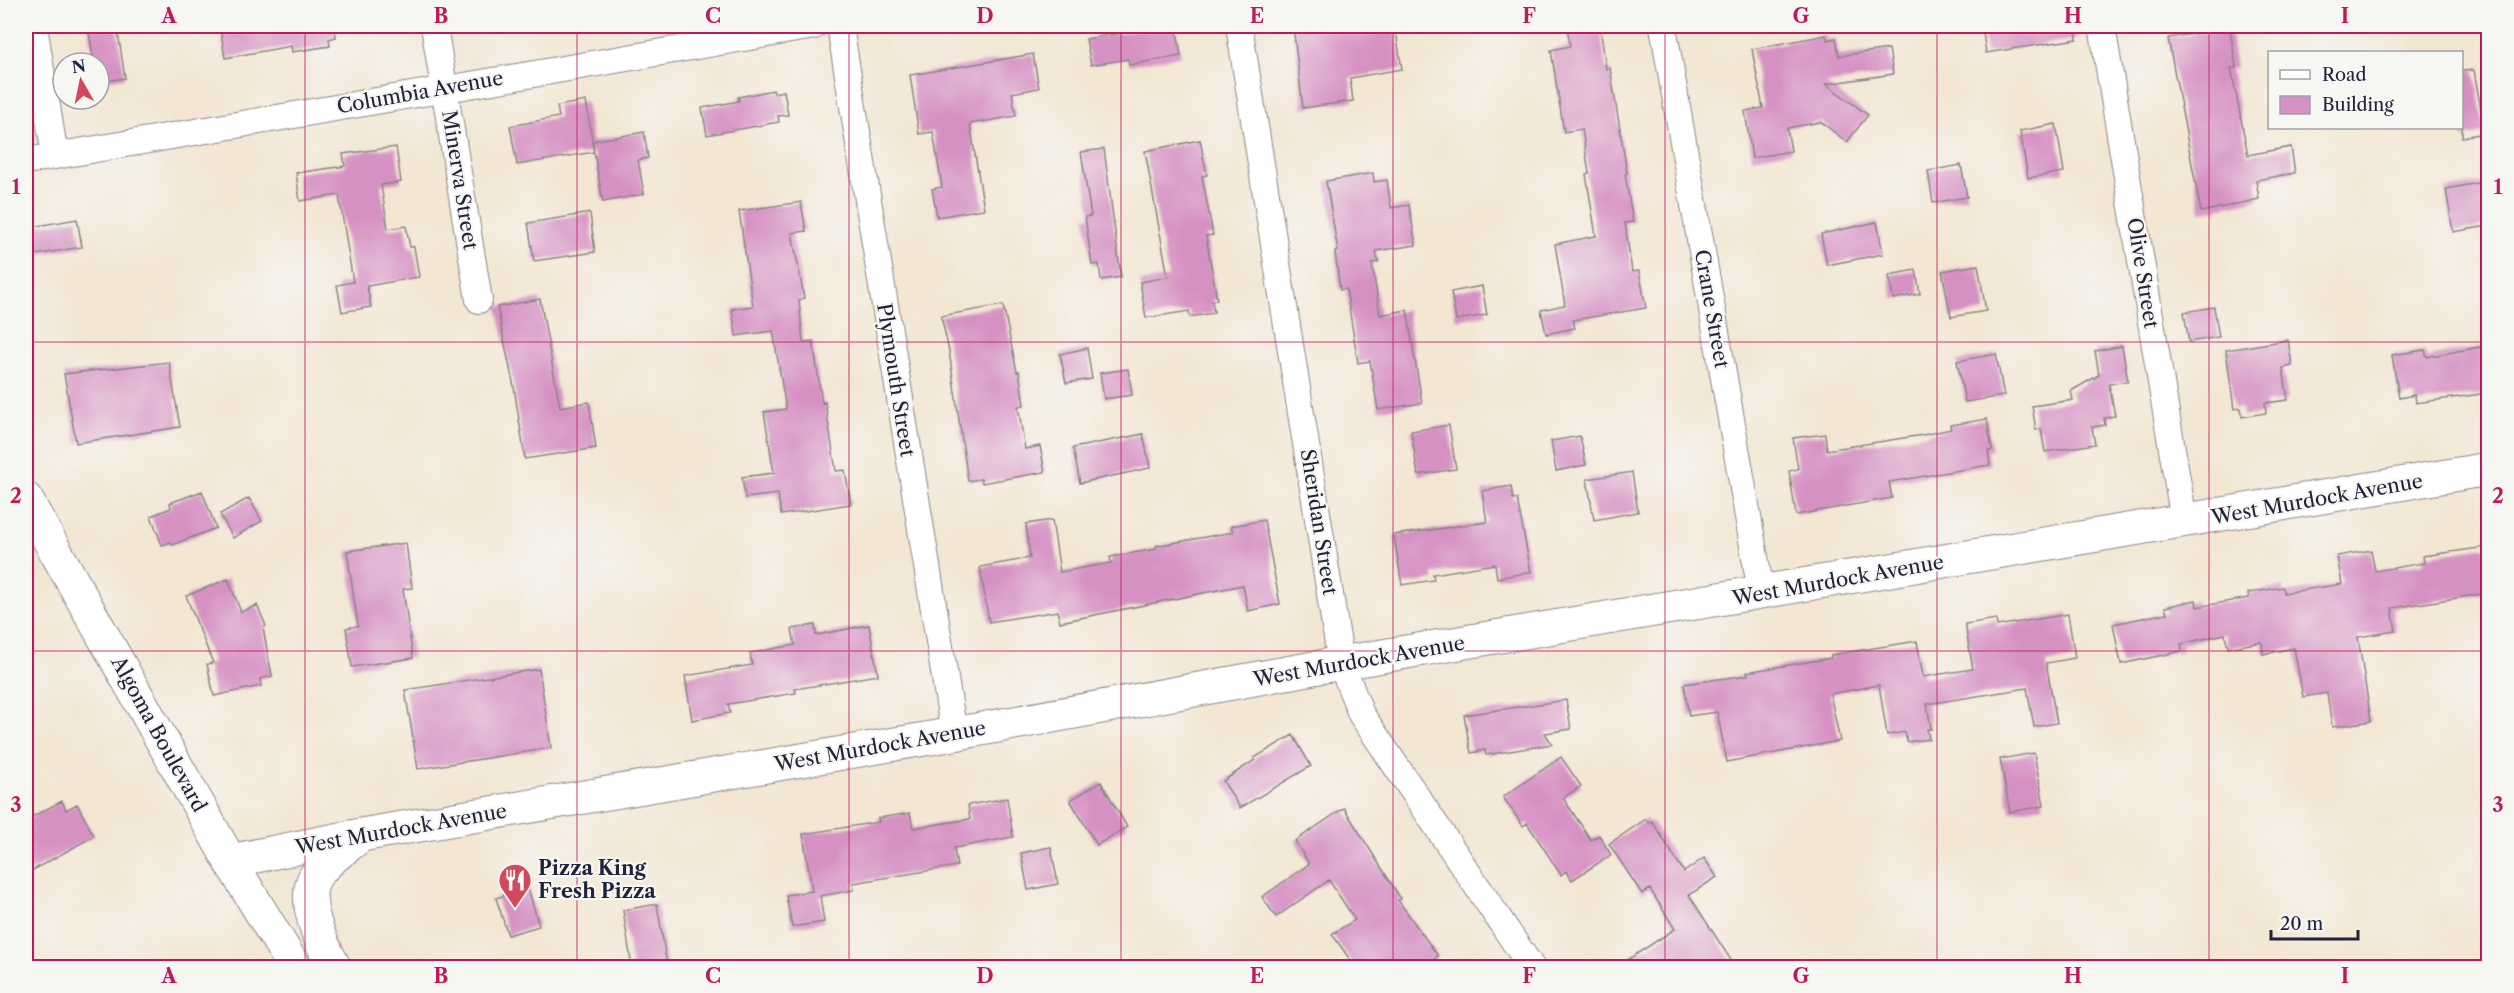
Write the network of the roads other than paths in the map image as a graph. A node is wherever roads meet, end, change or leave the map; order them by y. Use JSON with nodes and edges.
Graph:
{"nodes":[{"id":1,"x":34,"y":26,"type":"edge"},
{"id":2,"x":434,"y":26,"type":"edge"},
{"id":3,"x":814,"y":26,"type":"edge"},
{"id":4,"x":840,"y":26,"type":"edge"},
{"id":5,"x":1239,"y":26,"type":"edge"},
{"id":6,"x":1664,"y":26,"type":"edge"},
{"id":7,"x":2102,"y":26,"type":"edge"},
{"id":8,"x":445,"y":87,"type":"junction"},
{"id":9,"x":55,"y":156,"type":"junction"},
{"id":10,"x":26,"y":161,"type":"edge"},
{"id":11,"x":479,"y":300,"type":"dead end"},
{"id":12,"x":2488,"y":469,"type":"edge"},
{"id":13,"x":26,"y":499,"type":"edge"},
{"id":14,"x":2184,"y":521,"type":"junction"},
{"id":15,"x":1761,"y":592,"type":"junction"},
{"id":16,"x":1341,"y":663,"type":"junction"},
{"id":17,"x":954,"y":734,"type":"junction"},
{"id":18,"x":361,"y":835,"type":"junction"},
{"id":19,"x":230,"y":861,"type":"junction"},
{"id":20,"x":295,"y":968,"type":"edge"},
{"id":21,"x":334,"y":968,"type":"edge"},
{"id":22,"x":1532,"y":968,"type":"edge"}],
"edges":[{"from":1,"to":9,"type":"street"},
{"from":2,"to":8,"type":"street","name":"Minerva Street"},
{"from":3,"to":8,"type":"street","name":"Columbia Avenue"},
{"from":4,"to":17,"type":"street","name":"Plymouth Street"},
{"from":5,"to":16,"type":"street","name":"Sheridan Street"},
{"from":6,"to":15,"type":"street","name":"Crane Street"},
{"from":7,"to":14,"type":"street","name":"Olive Street"},
{"from":8,"to":9,"type":"street","name":"Columbia Avenue"},
{"from":8,"to":11,"type":"street","name":"Minerva Street"},
{"from":9,"to":10,"type":"street","name":"Columbia Avenue"},
{"from":12,"to":14,"type":"main road","name":"West Murdock Avenue"},
{"from":13,"to":19,"type":"main road","name":"Algoma Boulevard"},
{"from":14,"to":15,"type":"main road","name":"West Murdock Avenue"},
{"from":15,"to":16,"type":"main road","name":"West Murdock Avenue"},
{"from":16,"to":17,"type":"main road","name":"West Murdock Avenue"},
{"from":16,"to":22,"type":"street","name":"Sheridan Street"},
{"from":17,"to":18,"type":"main road","name":"West Murdock Avenue"},
{"from":18,"to":19,"type":"main road","name":"West Murdock Avenue"},
{"from":18,"to":21,"type":"main road"},
{"from":19,"to":20,"type":"main road","name":"Algoma Boulevard"}]}
